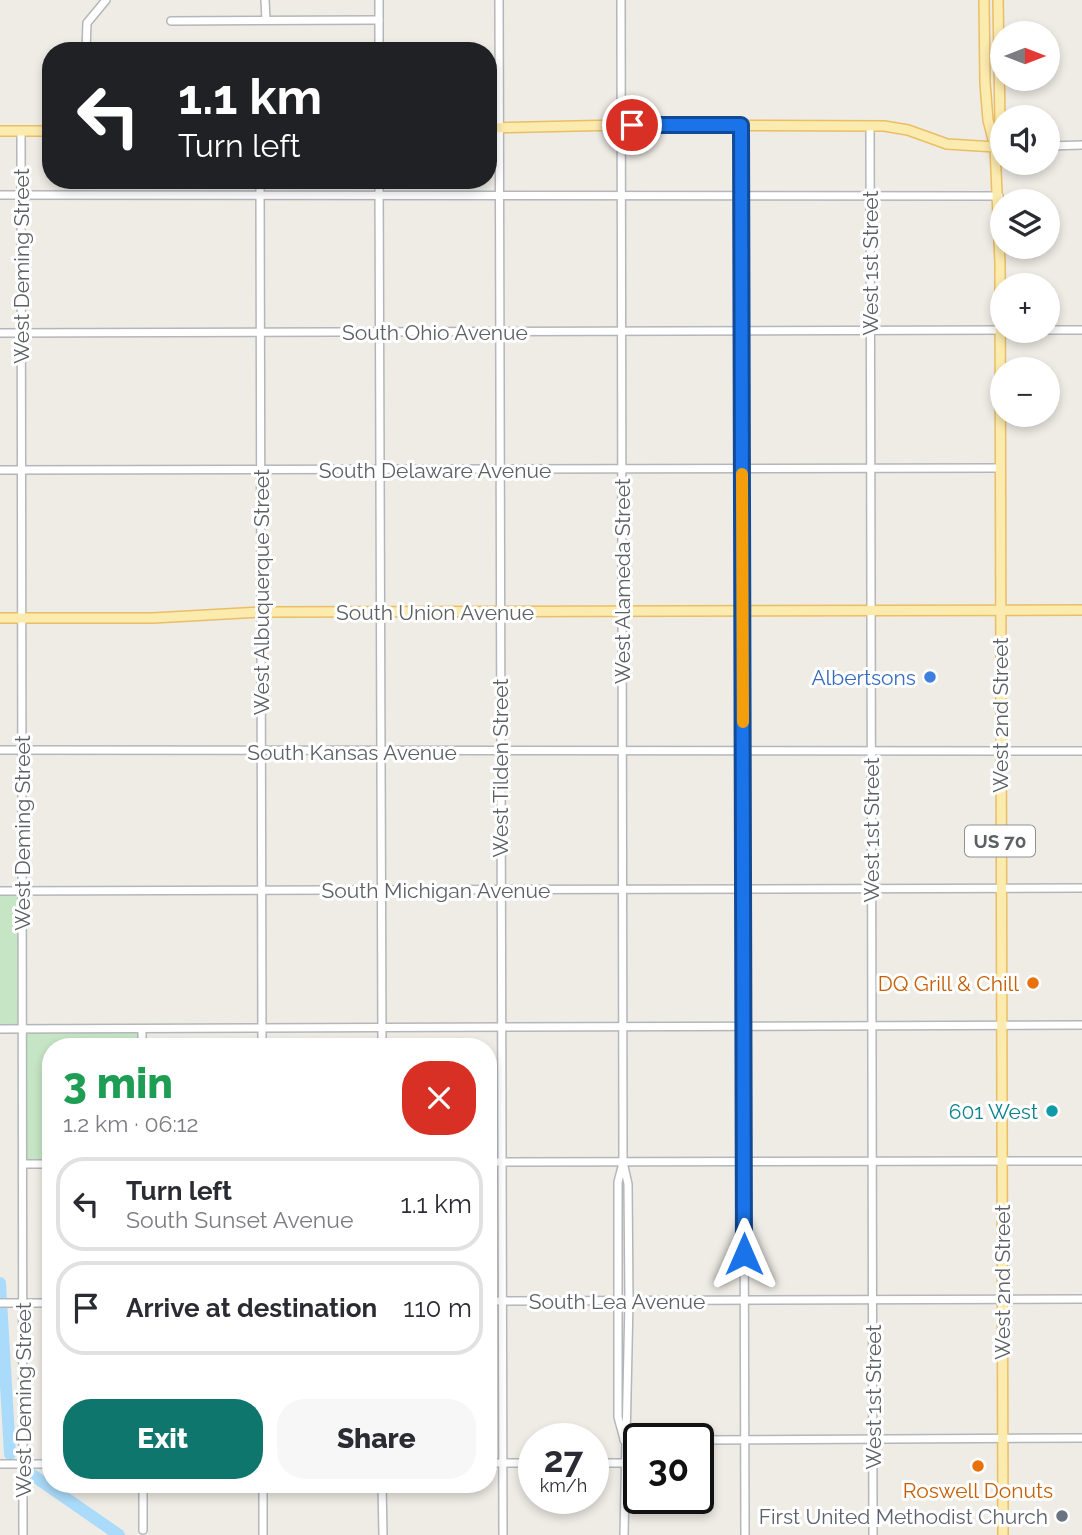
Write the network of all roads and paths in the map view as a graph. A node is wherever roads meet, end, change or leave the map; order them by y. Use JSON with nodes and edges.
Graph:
{"nodes":[{"id":1,"x":106,"y":0,"type":"edge"},
{"id":2,"x":265,"y":0,"type":"edge"},
{"id":3,"x":379,"y":0,"type":"edge"},
{"id":4,"x":499,"y":0,"type":"edge"},
{"id":5,"x":621,"y":0,"type":"edge"},
{"id":6,"x":984,"y":0,"type":"edge"},
{"id":7,"x":998,"y":0,"type":"edge"},
{"id":8,"x":266,"y":20,"type":"junction"},
{"id":9,"x":379,"y":20,"type":"junction"},
{"id":10,"x":171,"y":21,"type":"dead end"},
{"id":11,"x":87,"y":42,"type":"edge"},
{"id":12,"x":379,"y":42,"type":"edge"},
{"id":13,"x":1000,"y":105,"type":"edge"},
{"id":14,"x":990,"y":117,"type":"edge"},
{"id":15,"x":621,"y":125,"type":"junction"},
{"id":16,"x":741,"y":125,"type":"junction"},
{"id":17,"x":870,"y":126,"type":"junction"},
{"id":18,"x":499,"y":128,"type":"junction"},
{"id":19,"x":0,"y":131,"type":"edge"},
{"id":20,"x":21,"y":131,"type":"junction"},
{"id":21,"x":42,"y":131,"type":"edge"},
{"id":22,"x":1082,"y":145,"type":"edge"},
{"id":23,"x":990,"y":146,"type":"edge"},
{"id":24,"x":1060,"y":146,"type":"edge"},
{"id":25,"x":260,"y":189,"type":"edge"},
{"id":26,"x":379,"y":189,"type":"edge"},
{"id":27,"x":500,"y":194,"type":"junction"},
{"id":28,"x":0,"y":195,"type":"edge"},
{"id":29,"x":260,"y":195,"type":"junction"},
{"id":30,"x":379,"y":195,"type":"junction"},
{"id":31,"x":21,"y":196,"type":"junction"},
{"id":32,"x":990,"y":196,"type":"edge"},
{"id":33,"x":741,"y":197,"type":"junction"},
{"id":34,"x":870,"y":197,"type":"junction"},
{"id":35,"x":622,"y":198,"type":"junction"},
{"id":36,"x":990,"y":330,"type":"edge"},
{"id":37,"x":1060,"y":330,"type":"edge"},
{"id":38,"x":1082,"y":330,"type":"edge"},
{"id":39,"x":742,"y":331,"type":"junction"},
{"id":40,"x":870,"y":331,"type":"junction"},
{"id":41,"x":260,"y":332,"type":"junction"},
{"id":42,"x":380,"y":332,"type":"junction"},
{"id":43,"x":500,"y":332,"type":"junction"},
{"id":44,"x":622,"y":332,"type":"junction"},
{"id":45,"x":0,"y":333,"type":"edge"},
{"id":46,"x":22,"y":333,"type":"junction"},
{"id":47,"x":1001,"y":343,"type":"edge"},
{"id":48,"x":871,"y":468,"type":"junction"},
{"id":49,"x":1000,"y":468,"type":"junction"},
{"id":50,"x":500,"y":469,"type":"junction"},
{"id":51,"x":622,"y":469,"type":"junction"},
{"id":52,"x":742,"y":469,"type":"junction"},
{"id":53,"x":0,"y":470,"type":"edge"},
{"id":54,"x":22,"y":470,"type":"junction"},
{"id":55,"x":261,"y":470,"type":"junction"},
{"id":56,"x":380,"y":470,"type":"junction"},
{"id":57,"x":1082,"y":610,"type":"edge"},
{"id":58,"x":743,"y":611,"type":"junction"},
{"id":59,"x":871,"y":611,"type":"junction"},
{"id":60,"x":999,"y":611,"type":"junction"},
{"id":61,"x":262,"y":612,"type":"junction"},
{"id":62,"x":381,"y":612,"type":"junction"},
{"id":63,"x":500,"y":612,"type":"junction"},
{"id":64,"x":622,"y":612,"type":"junction"},
{"id":65,"x":0,"y":618,"type":"edge"},
{"id":66,"x":22,"y":618,"type":"junction"},
{"id":67,"x":0,"y":750,"type":"edge"},
{"id":68,"x":22,"y":750,"type":"junction"},
{"id":69,"x":1000,"y":751,"type":"junction"},
{"id":70,"x":1082,"y":751,"type":"edge"},
{"id":71,"x":261,"y":752,"type":"junction"},
{"id":72,"x":623,"y":752,"type":"junction"},
{"id":73,"x":743,"y":752,"type":"junction"},
{"id":74,"x":871,"y":752,"type":"junction"},
{"id":75,"x":381,"y":753,"type":"junction"},
{"id":76,"x":500,"y":753,"type":"junction"},
{"id":77,"x":1000,"y":888,"type":"junction"},
{"id":78,"x":1082,"y":888,"type":"edge"},
{"id":79,"x":623,"y":889,"type":"junction"},
{"id":80,"x":743,"y":889,"type":"junction"},
{"id":81,"x":872,"y":889,"type":"junction"},
{"id":82,"x":262,"y":890,"type":"junction"},
{"id":83,"x":382,"y":890,"type":"junction"},
{"id":84,"x":0,"y":891,"type":"edge"},
{"id":85,"x":22,"y":891,"type":"junction"},
{"id":86,"x":501,"y":891,"type":"junction"},
{"id":87,"x":872,"y":1026,"type":"junction"},
{"id":88,"x":1000,"y":1026,"type":"junction"},
{"id":89,"x":1082,"y":1026,"type":"edge"},
{"id":90,"x":501,"y":1027,"type":"junction"},
{"id":91,"x":623,"y":1027,"type":"junction"},
{"id":92,"x":743,"y":1027,"type":"junction"},
{"id":93,"x":142,"y":1028,"type":"junction"},
{"id":94,"x":262,"y":1028,"type":"junction"},
{"id":95,"x":382,"y":1028,"type":"junction"},
{"id":96,"x":0,"y":1029,"type":"edge"},
{"id":97,"x":23,"y":1029,"type":"junction"},
{"id":98,"x":142,"y":1038,"type":"edge"},
{"id":99,"x":262,"y":1038,"type":"edge"},
{"id":100,"x":382,"y":1038,"type":"edge"},
{"id":101,"x":872,"y":1161,"type":"junction"},
{"id":102,"x":1001,"y":1161,"type":"junction"},
{"id":103,"x":1082,"y":1161,"type":"edge"},
{"id":104,"x":497,"y":1162,"type":"edge"},
{"id":105,"x":501,"y":1162,"type":"junction"},
{"id":106,"x":624,"y":1162,"type":"junction"},
{"id":107,"x":744,"y":1162,"type":"junction"},
{"id":108,"x":23,"y":1164,"type":"junction"},
{"id":109,"x":42,"y":1164,"type":"edge"},
{"id":110,"x":1082,"y":1299,"type":"edge"},
{"id":111,"x":1002,"y":1300,"type":"junction"},
{"id":112,"x":497,"y":1301,"type":"edge"},
{"id":113,"x":502,"y":1301,"type":"junction"},
{"id":114,"x":618,"y":1301,"type":"junction"},
{"id":115,"x":629,"y":1301,"type":"junction"},
{"id":116,"x":744,"y":1301,"type":"junction"},
{"id":117,"x":873,"y":1301,"type":"junction"},
{"id":118,"x":4,"y":1303,"type":"edge"},
{"id":119,"x":23,"y":1303,"type":"junction"},
{"id":120,"x":42,"y":1303,"type":"edge"},
{"id":121,"x":628,"y":1423,"type":"edge"},
{"id":122,"x":623,"y":1436,"type":"edge"},
{"id":123,"x":1003,"y":1438,"type":"junction"},
{"id":124,"x":1082,"y":1438,"type":"edge"},
{"id":125,"x":744,"y":1439,"type":"junction"},
{"id":126,"x":873,"y":1439,"type":"junction"},
{"id":127,"x":714,"y":1440,"type":"edge"},
{"id":128,"x":497,"y":1463,"type":"edge"},
{"id":129,"x":503,"y":1463,"type":"junction"},
{"id":130,"x":518,"y":1463,"type":"edge"},
{"id":131,"x":0,"y":1464,"type":"edge"},
{"id":132,"x":23,"y":1464,"type":"junction"},
{"id":133,"x":42,"y":1464,"type":"edge"},
{"id":134,"x":144,"y":1493,"type":"edge"},
{"id":135,"x":263,"y":1493,"type":"edge"},
{"id":136,"x":383,"y":1493,"type":"edge"},
{"id":137,"x":624,"y":1514,"type":"edge"},
{"id":138,"x":143,"y":1530,"type":"dead end"},
{"id":139,"x":23,"y":1535,"type":"edge"},
{"id":140,"x":263,"y":1535,"type":"edge"},
{"id":141,"x":383,"y":1535,"type":"edge"},
{"id":142,"x":503,"y":1535,"type":"edge"},
{"id":143,"x":624,"y":1535,"type":"edge"},
{"id":144,"x":745,"y":1535,"type":"edge"},
{"id":145,"x":873,"y":1535,"type":"edge"},
{"id":146,"x":1003,"y":1535,"type":"edge"}],
"edges":[{"from":1,"to":11,"type":"street"},
{"from":2,"to":8,"type":"street"},
{"from":3,"to":9,"type":"street"},
{"from":4,"to":18,"type":"street","name":"West Tilden Street"},
{"from":5,"to":15,"type":"street","name":"West Alameda Street"},
{"from":6,"to":14,"type":"main road","name":"West 2nd Street","number":"US 70"},
{"from":7,"to":13,"type":"main road","name":"West 2nd Street","number":"US 70"},
{"from":8,"to":9,"type":"street"},
{"from":8,"to":10,"type":"street"},
{"from":9,"to":12,"type":"street"},
{"from":15,"to":16,"type":"main road"},
{"from":15,"to":18,"type":"main road"},
{"from":15,"to":35,"type":"street","name":"West Alameda Street"},
{"from":16,"to":17,"type":"main road"},
{"from":16,"to":33,"type":"street"},
{"from":17,"to":23,"type":"main road"},
{"from":17,"to":34,"type":"street","name":"West 1st Street"},
{"from":18,"to":27,"type":"street","name":"West Tilden Street"},
{"from":19,"to":20,"type":"main road"},
{"from":20,"to":21,"type":"main road"},
{"from":20,"to":31,"type":"street","name":"West Deming Street"},
{"from":22,"to":24,"type":"street"},
{"from":25,"to":29,"type":"street","name":"West Albuquerque Street"},
{"from":26,"to":30,"type":"street"},
{"from":27,"to":30,"type":"street"},
{"from":27,"to":35,"type":"street"},
{"from":27,"to":43,"type":"street","name":"West Tilden Street"},
{"from":28,"to":31,"type":"street"},
{"from":29,"to":30,"type":"street"},
{"from":29,"to":31,"type":"street"},
{"from":29,"to":41,"type":"street","name":"West Albuquerque Street"},
{"from":30,"to":42,"type":"street"},
{"from":31,"to":46,"type":"street","name":"West Deming Street"},
{"from":32,"to":34,"type":"street"},
{"from":33,"to":34,"type":"street"},
{"from":33,"to":35,"type":"street"},
{"from":33,"to":39,"type":"street"},
{"from":34,"to":40,"type":"street","name":"West 1st Street"},
{"from":35,"to":44,"type":"street","name":"West Alameda Street"},
{"from":36,"to":40,"type":"street","name":"South Ohio Avenue"},
{"from":37,"to":38,"type":"street"},
{"from":39,"to":40,"type":"street","name":"South Ohio Avenue"},
{"from":39,"to":44,"type":"street","name":"South Ohio Avenue"},
{"from":39,"to":52,"type":"street"},
{"from":40,"to":48,"type":"street","name":"West 1st Street"},
{"from":41,"to":42,"type":"street","name":"South Ohio Avenue"},
{"from":41,"to":46,"type":"street","name":"South Ohio Avenue"},
{"from":41,"to":55,"type":"street","name":"West Albuquerque Street"},
{"from":42,"to":43,"type":"street","name":"South Ohio Avenue"},
{"from":42,"to":56,"type":"street"},
{"from":43,"to":44,"type":"street","name":"South Ohio Avenue"},
{"from":43,"to":50,"type":"street","name":"West Tilden Street"},
{"from":44,"to":51,"type":"street","name":"West Alameda Street"},
{"from":45,"to":46,"type":"street","name":"South Ohio Avenue"},
{"from":46,"to":54,"type":"street","name":"West Deming Street"},
{"from":47,"to":49,"type":"main road","name":"West 2nd Street","number":"US 70"},
{"from":48,"to":49,"type":"street","name":"South Delaware Avenue"},
{"from":48,"to":52,"type":"street","name":"South Delaware Avenue"},
{"from":48,"to":59,"type":"street","name":"West 1st Street"},
{"from":49,"to":60,"type":"main road","name":"West 2nd Street","number":"US 70"},
{"from":50,"to":51,"type":"street","name":"South Delaware Avenue"},
{"from":50,"to":56,"type":"street","name":"South Delaware Avenue"},
{"from":50,"to":63,"type":"street","name":"West Tilden Street"},
{"from":51,"to":52,"type":"street","name":"South Delaware Avenue"},
{"from":51,"to":64,"type":"street","name":"West Alameda Street"},
{"from":52,"to":58,"type":"street"},
{"from":53,"to":54,"type":"street","name":"South Delaware Avenue"},
{"from":54,"to":55,"type":"street","name":"South Delaware Avenue"},
{"from":54,"to":66,"type":"street","name":"West Deming Street"},
{"from":55,"to":56,"type":"street","name":"South Delaware Avenue"},
{"from":55,"to":61,"type":"street","name":"West Albuquerque Street"},
{"from":56,"to":62,"type":"street"},
{"from":57,"to":60,"type":"main road","name":"South Union Avenue"},
{"from":58,"to":59,"type":"main road","name":"South Union Avenue"},
{"from":58,"to":64,"type":"main road","name":"South Union Avenue"},
{"from":58,"to":73,"type":"street"},
{"from":59,"to":60,"type":"main road","name":"South Union Avenue"},
{"from":59,"to":74,"type":"street","name":"West 1st Street"},
{"from":60,"to":69,"type":"main road","name":"West 2nd Street","number":"US 70"},
{"from":61,"to":62,"type":"main road","name":"South Union Avenue"},
{"from":61,"to":66,"type":"main road","name":"South Union Avenue"},
{"from":61,"to":71,"type":"street","name":"West Albuquerque Street"},
{"from":62,"to":63,"type":"main road","name":"South Union Avenue"},
{"from":62,"to":75,"type":"street"},
{"from":63,"to":64,"type":"main road","name":"South Union Avenue"},
{"from":63,"to":76,"type":"street","name":"West Tilden Street"},
{"from":64,"to":72,"type":"street","name":"West Alameda Street"},
{"from":65,"to":66,"type":"main road","name":"South Union Avenue"},
{"from":66,"to":68,"type":"street","name":"West Deming Street"},
{"from":67,"to":68,"type":"street","name":"South Kansas Avenue"},
{"from":68,"to":71,"type":"street","name":"South Kansas Avenue"},
{"from":68,"to":85,"type":"street","name":"West Deming Street"},
{"from":69,"to":70,"type":"street","name":"South Kansas Avenue"},
{"from":69,"to":74,"type":"street","name":"South Kansas Avenue"},
{"from":69,"to":77,"type":"main road","name":"West 2nd Street","number":"US 70"},
{"from":71,"to":75,"type":"street","name":"South Kansas Avenue"},
{"from":71,"to":82,"type":"street","name":"West Albuquerque Street"},
{"from":72,"to":73,"type":"street","name":"South Kansas Avenue"},
{"from":72,"to":76,"type":"street","name":"South Kansas Avenue"},
{"from":72,"to":79,"type":"street","name":"West Alameda Street"},
{"from":73,"to":74,"type":"street","name":"South Kansas Avenue"},
{"from":73,"to":80,"type":"street"},
{"from":74,"to":81,"type":"street","name":"West 1st Street"},
{"from":75,"to":76,"type":"street","name":"South Kansas Avenue"},
{"from":75,"to":83,"type":"street"},
{"from":76,"to":86,"type":"street","name":"West Tilden Street"},
{"from":77,"to":78,"type":"street","name":"South Michigan Avenue"},
{"from":77,"to":81,"type":"street","name":"South Michigan Avenue"},
{"from":77,"to":88,"type":"main road","name":"West 2nd Street","number":"US 70"},
{"from":79,"to":80,"type":"street","name":"South Michigan Avenue"},
{"from":79,"to":86,"type":"street","name":"South Michigan Avenue"},
{"from":79,"to":91,"type":"street","name":"West Alameda Street"},
{"from":80,"to":81,"type":"street","name":"South Michigan Avenue"},
{"from":80,"to":92,"type":"street"},
{"from":81,"to":87,"type":"street","name":"West 1st Street"},
{"from":82,"to":83,"type":"street","name":"South Michigan Avenue"},
{"from":82,"to":85,"type":"street","name":"South Michigan Avenue"},
{"from":82,"to":94,"type":"street","name":"West Albuquerque Street"},
{"from":83,"to":86,"type":"street","name":"South Michigan Avenue"},
{"from":83,"to":95,"type":"street"},
{"from":84,"to":85,"type":"street","name":"South Michigan Avenue"},
{"from":85,"to":97,"type":"street","name":"West Deming Street"},
{"from":86,"to":90,"type":"street","name":"West Tilden Street"},
{"from":87,"to":88,"type":"street"},
{"from":87,"to":92,"type":"street"},
{"from":87,"to":101,"type":"street","name":"West 1st Street"},
{"from":88,"to":89,"type":"street"},
{"from":88,"to":102,"type":"main road","name":"West 2nd Street","number":"US 70"},
{"from":90,"to":91,"type":"street"},
{"from":90,"to":95,"type":"street"},
{"from":90,"to":105,"type":"street","name":"West Tilden Street"},
{"from":91,"to":92,"type":"street"},
{"from":91,"to":106,"type":"street","name":"West Alameda Street"},
{"from":92,"to":107,"type":"street"},
{"from":93,"to":94,"type":"street"},
{"from":93,"to":97,"type":"street"},
{"from":93,"to":98,"type":"street"},
{"from":94,"to":95,"type":"street"},
{"from":94,"to":99,"type":"street","name":"West Albuquerque Street"},
{"from":95,"to":100,"type":"street"},
{"from":96,"to":97,"type":"street"},
{"from":97,"to":108,"type":"street","name":"West Deming Street"},
{"from":101,"to":102,"type":"street"},
{"from":101,"to":107,"type":"street"},
{"from":101,"to":117,"type":"street","name":"West 1st Street"},
{"from":102,"to":103,"type":"street"},
{"from":102,"to":111,"type":"main road","name":"West 2nd Street","number":"US 70"},
{"from":104,"to":105,"type":"street"},
{"from":105,"to":106,"type":"street"},
{"from":105,"to":113,"type":"street","name":"West Tilden Street"},
{"from":106,"to":107,"type":"street"},
{"from":106,"to":114,"type":"street","name":"West Alameda Street"},
{"from":106,"to":115,"type":"street","name":"West Alameda Street"},
{"from":107,"to":116,"type":"street"},
{"from":108,"to":109,"type":"street"},
{"from":108,"to":119,"type":"street","name":"West Deming Street"},
{"from":110,"to":111,"type":"street","name":"South Lea Avenue"},
{"from":111,"to":117,"type":"street","name":"South Lea Avenue"},
{"from":111,"to":123,"type":"main road","name":"West 2nd Street","number":"US 70"},
{"from":112,"to":113,"type":"street","name":"South Lea Avenue"},
{"from":113,"to":114,"type":"street","name":"South Lea Avenue"},
{"from":113,"to":129,"type":"street","name":"West Tilden Street"},
{"from":114,"to":115,"type":"street","name":"South Lea Avenue"},
{"from":114,"to":122,"type":"street","name":"West Alameda Street"},
{"from":115,"to":116,"type":"street","name":"South Lea Avenue"},
{"from":115,"to":121,"type":"street","name":"West Alameda Street"},
{"from":116,"to":117,"type":"street","name":"South Lea Avenue"},
{"from":116,"to":125,"type":"street"},
{"from":117,"to":126,"type":"street","name":"West 1st Street"},
{"from":118,"to":119,"type":"street"},
{"from":119,"to":120,"type":"street"},
{"from":119,"to":132,"type":"street","name":"West Deming Street"},
{"from":123,"to":124,"type":"street"},
{"from":123,"to":126,"type":"street"},
{"from":123,"to":146,"type":"main road","name":"West 2nd Street","number":"US 70"},
{"from":125,"to":126,"type":"street"},
{"from":125,"to":127,"type":"street"},
{"from":125,"to":144,"type":"street"},
{"from":126,"to":145,"type":"street","name":"West 1st Street"},
{"from":128,"to":129,"type":"street"},
{"from":129,"to":130,"type":"street"},
{"from":129,"to":142,"type":"street","name":"West Tilden Street"},
{"from":131,"to":132,"type":"street"},
{"from":132,"to":133,"type":"street"},
{"from":132,"to":139,"type":"street","name":"West Deming Street"},
{"from":134,"to":138,"type":"street"},
{"from":135,"to":140,"type":"street"},
{"from":136,"to":141,"type":"street"},
{"from":137,"to":143,"type":"street","name":"West Alameda Street"}]}
